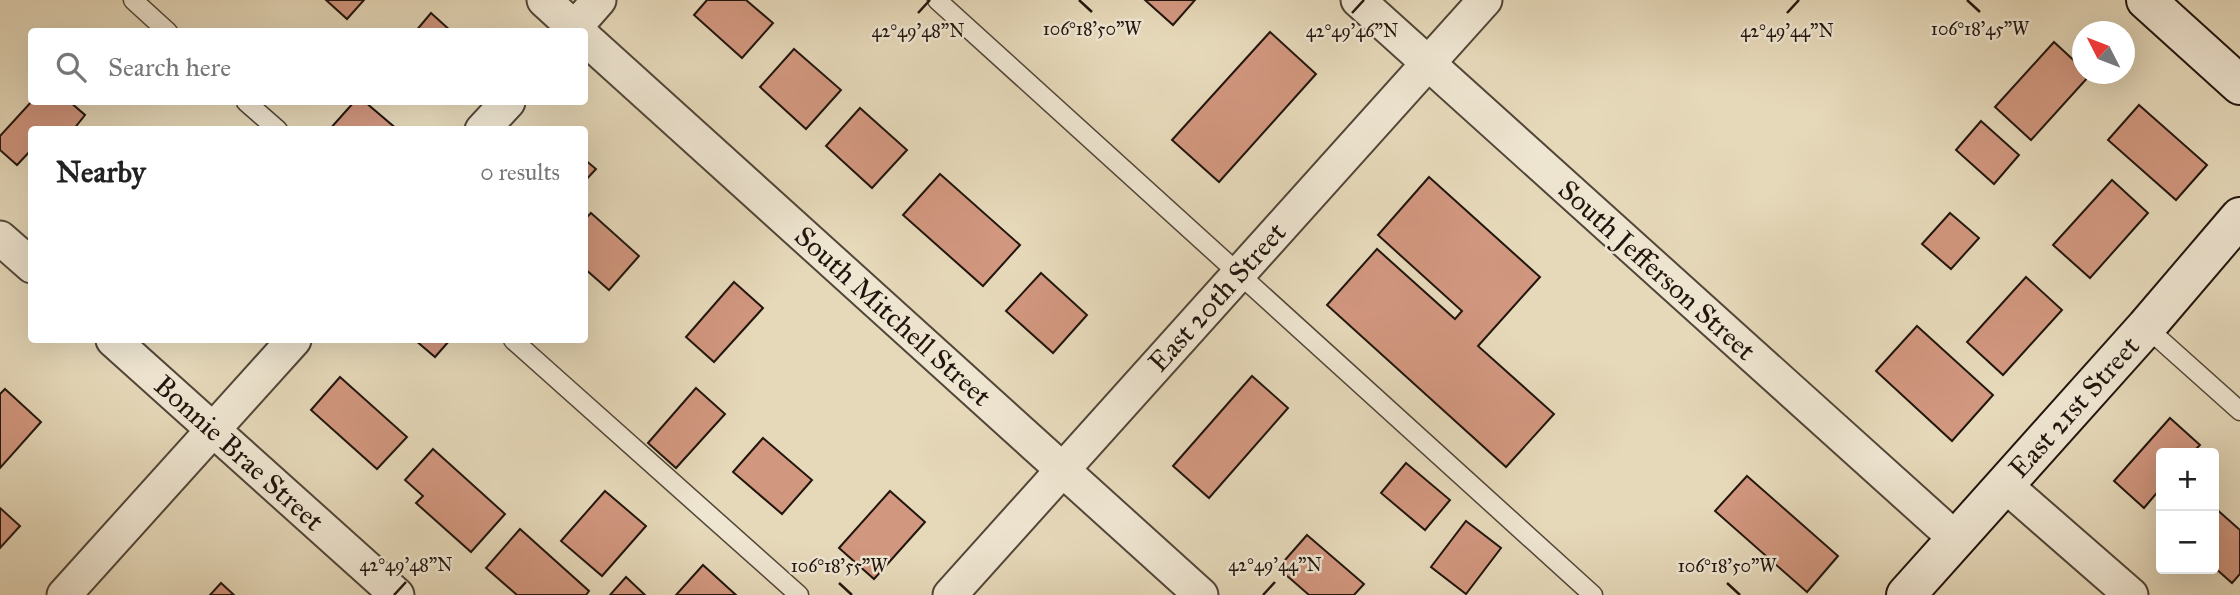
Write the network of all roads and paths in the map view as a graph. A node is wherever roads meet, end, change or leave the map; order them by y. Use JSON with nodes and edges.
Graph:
{"nodes":[{"id":1,"x":133,"y":0,"type":"edge"},
{"id":2,"x":544,"y":0,"type":"edge"},
{"id":3,"x":599,"y":0,"type":"edge"},
{"id":4,"x":937,"y":0,"type":"edge"},
{"id":5,"x":1358,"y":0,"type":"edge"},
{"id":6,"x":1485,"y":0,"type":"edge"},
{"id":7,"x":2146,"y":0,"type":"edge"},
{"id":8,"x":164,"y":28,"type":"edge"},
{"id":9,"x":573,"y":28,"type":"edge"},
{"id":10,"x":580,"y":28,"type":"edge"},
{"id":11,"x":588,"y":42,"type":"edge"},
{"id":12,"x":1428,"y":63,"type":"junction"},
{"id":13,"x":2240,"y":85,"type":"edge"},
{"id":14,"x":249,"y":105,"type":"edge"},
{"id":15,"x":505,"y":105,"type":"edge"},
{"id":16,"x":273,"y":126,"type":"edge"},
{"id":17,"x":486,"y":126,"type":"edge"},
{"id":18,"x":2240,"y":217,"type":"edge"},
{"id":19,"x":0,"y":238,"type":"edge"},
{"id":20,"x":28,"y":262,"type":"edge"},
{"id":21,"x":1239,"y":273,"type":"junction"},
{"id":22,"x":2146,"y":327,"type":"junction"},
{"id":23,"x":116,"y":343,"type":"edge"},
{"id":24,"x":291,"y":343,"type":"edge"},
{"id":25,"x":516,"y":343,"type":"edge"},
{"id":26,"x":2240,"y":411,"type":"edge"},
{"id":27,"x":213,"y":429,"type":"junction"},
{"id":28,"x":1063,"y":470,"type":"junction"},
{"id":29,"x":2005,"y":485,"type":"junction"},
{"id":30,"x":1955,"y":540,"type":"junction"},
{"id":31,"x":64,"y":595,"type":"edge"},
{"id":32,"x":397,"y":595,"type":"edge"},
{"id":33,"x":799,"y":595,"type":"edge"},
{"id":34,"x":950,"y":595,"type":"edge"},
{"id":35,"x":1201,"y":595,"type":"edge"},
{"id":36,"x":1593,"y":595,"type":"edge"},
{"id":37,"x":1906,"y":595,"type":"edge"},
{"id":38,"x":2131,"y":595,"type":"edge"}],
"edges":[{"from":1,"to":8,"type":"lane"},
{"from":2,"to":9,"type":"street","name":"South Mitchell Street"},
{"from":3,"to":10,"type":"street"},
{"from":4,"to":21,"type":"lane"},
{"from":5,"to":12,"type":"street","name":"South Jefferson Street"},
{"from":6,"to":12,"type":"street","name":"East 20th Street"},
{"from":7,"to":13,"type":"street"},
{"from":11,"to":28,"type":"street","name":"South Mitchell Street"},
{"from":12,"to":21,"type":"street","name":"East 20th Street"},
{"from":12,"to":30,"type":"street","name":"South Jefferson Street"},
{"from":14,"to":16,"type":"lane"},
{"from":15,"to":17,"type":"street"},
{"from":18,"to":22,"type":"street","name":"East 21st Street"},
{"from":19,"to":20,"type":"street"},
{"from":21,"to":28,"type":"street","name":"East 20th Street"},
{"from":21,"to":36,"type":"lane"},
{"from":22,"to":26,"type":"lane"},
{"from":22,"to":29,"type":"street","name":"East 21st Street"},
{"from":23,"to":27,"type":"street","name":"Bonnie Brae Street"},
{"from":24,"to":27,"type":"street"},
{"from":25,"to":33,"type":"lane"},
{"from":27,"to":31,"type":"street"},
{"from":27,"to":32,"type":"street","name":"Bonnie Brae Street"},
{"from":28,"to":34,"type":"street","name":"East 20th Street"},
{"from":28,"to":35,"type":"street","name":"South Mitchell Street"},
{"from":29,"to":30,"type":"street","name":"East 21st Street"},
{"from":29,"to":38,"type":"street"},
{"from":30,"to":37,"type":"street","name":"East 21st Street"}]}
